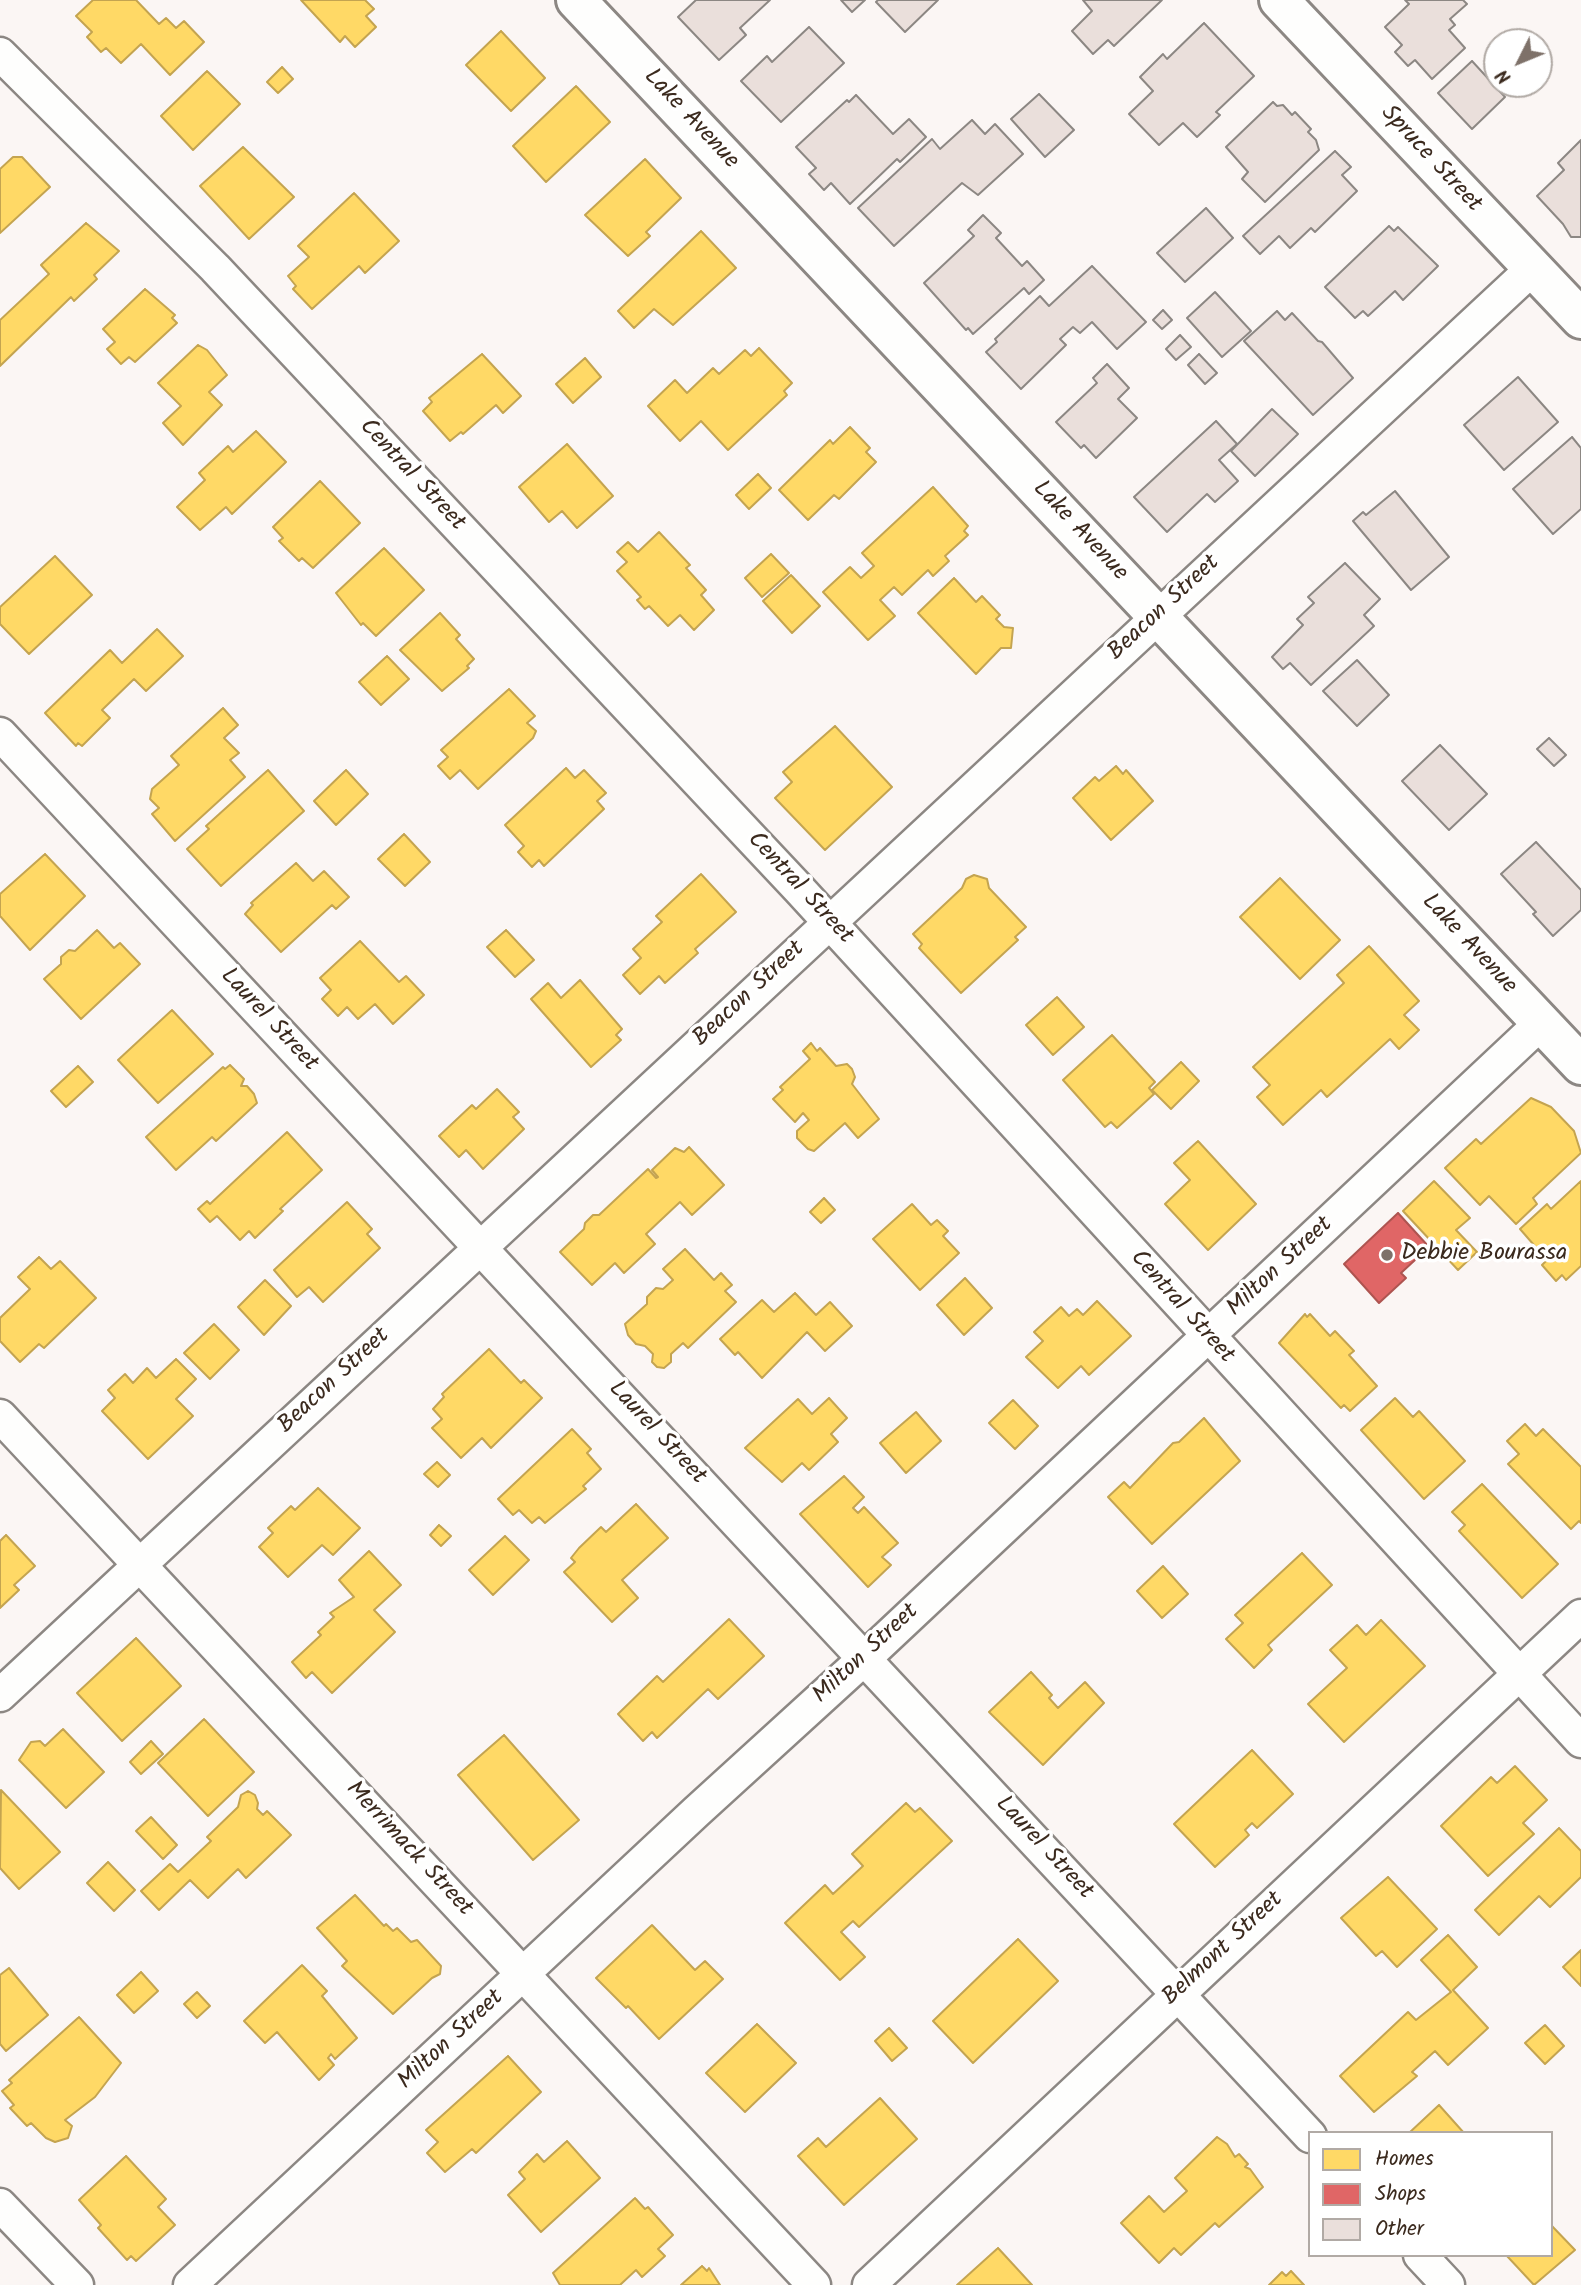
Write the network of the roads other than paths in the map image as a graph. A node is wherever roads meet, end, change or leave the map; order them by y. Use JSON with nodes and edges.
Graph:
{"nodes":[{"id":1,"x":576,"y":0,"type":"edge"},
{"id":2,"x":1279,"y":0,"type":"edge"},
{"id":3,"x":0,"y":54,"type":"edge"},
{"id":4,"x":1532,"y":269,"type":"junction"},
{"id":5,"x":1581,"y":319,"type":"edge"},
{"id":6,"x":1158,"y":616,"type":"junction"},
{"id":7,"x":0,"y":734,"type":"edge"},
{"id":8,"x":829,"y":921,"type":"junction"},
{"id":9,"x":1541,"y":1023,"type":"junction"},
{"id":10,"x":1581,"y":1065,"type":"edge"},
{"id":11,"x":480,"y":1247,"type":"junction"},
{"id":12,"x":1207,"y":1337,"type":"junction"},
{"id":13,"x":0,"y":1416,"type":"edge"},
{"id":14,"x":139,"y":1564,"type":"junction"},
{"id":15,"x":1581,"y":1616,"type":"edge"},
{"id":16,"x":865,"y":1658,"type":"junction"},
{"id":17,"x":1518,"y":1675,"type":"junction"},
{"id":18,"x":0,"y":1695,"type":"edge"},
{"id":19,"x":1581,"y":1741,"type":"edge"},
{"id":20,"x":524,"y":1973,"type":"junction"},
{"id":21,"x":1177,"y":1993,"type":"junction"},
{"id":22,"x":1308,"y":2134,"type":"edge"},
{"id":23,"x":0,"y":2205,"type":"edge"},
{"id":24,"x":1422,"y":2257,"type":"edge"},
{"id":25,"x":77,"y":2285,"type":"edge"},
{"id":26,"x":190,"y":2285,"type":"edge"},
{"id":27,"x":814,"y":2285,"type":"edge"},
{"id":28,"x":869,"y":2285,"type":"edge"},
{"id":29,"x":1448,"y":2285,"type":"edge"}],
"edges":[{"from":1,"to":6,"type":"street","name":"Lake Avenue"},
{"from":2,"to":4,"type":"street","name":"Spruce Street"},
{"from":3,"to":8,"type":"street","name":"Central Street"},
{"from":4,"to":5,"type":"street","name":"Spruce Street"},
{"from":4,"to":6,"type":"street","name":"Beacon Street"},
{"from":6,"to":8,"type":"street","name":"Beacon Street"},
{"from":6,"to":9,"type":"street","name":"Lake Avenue"},
{"from":7,"to":11,"type":"street","name":"Laurel Street"},
{"from":8,"to":11,"type":"street","name":"Beacon Street"},
{"from":8,"to":12,"type":"street","name":"Central Street"},
{"from":9,"to":10,"type":"street","name":"Lake Avenue"},
{"from":9,"to":12,"type":"street","name":"Milton Street"},
{"from":11,"to":14,"type":"street","name":"Beacon Street"},
{"from":11,"to":16,"type":"street","name":"Laurel Street"},
{"from":12,"to":16,"type":"street","name":"Milton Street"},
{"from":12,"to":17,"type":"street","name":"Central Street"},
{"from":13,"to":14,"type":"street","name":"Merrimack Street"},
{"from":14,"to":18,"type":"street","name":"Beacon Street"},
{"from":14,"to":20,"type":"street","name":"Merrimack Street"},
{"from":15,"to":17,"type":"street","name":"Belmont Street"},
{"from":16,"to":20,"type":"street","name":"Milton Street"},
{"from":16,"to":21,"type":"street","name":"Laurel Street"},
{"from":17,"to":19,"type":"street","name":"Central Street"},
{"from":17,"to":21,"type":"street","name":"Belmont Street"},
{"from":20,"to":26,"type":"street","name":"Milton Street"},
{"from":20,"to":27,"type":"street","name":"Merrimack Street"},
{"from":21,"to":22,"type":"street","name":"Laurel Street"},
{"from":21,"to":28,"type":"street","name":"Belmont Street"},
{"from":23,"to":25,"type":"street"},
{"from":24,"to":29,"type":"street"}]}
